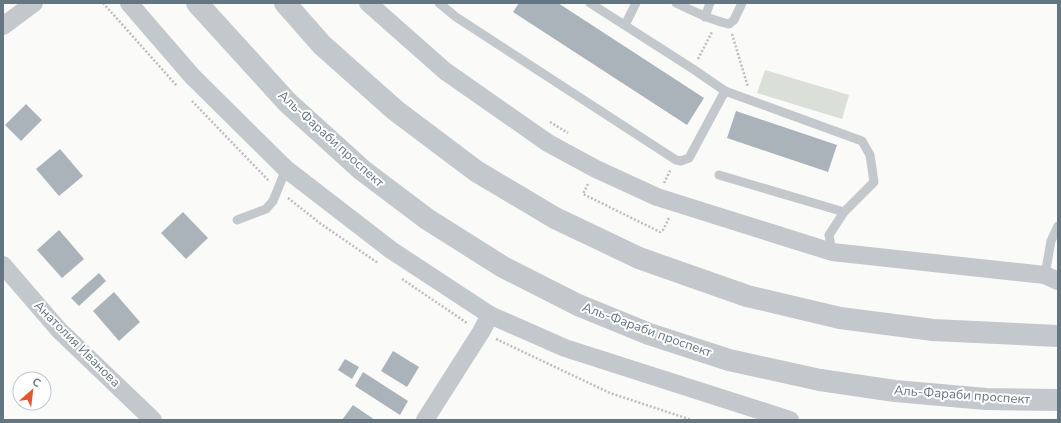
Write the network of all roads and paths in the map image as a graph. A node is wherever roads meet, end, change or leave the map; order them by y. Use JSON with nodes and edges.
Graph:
{"nodes":[{"id":1,"x":34,"y":3,"type":"edge"},
{"id":2,"x":129,"y":3,"type":"edge"},
{"id":3,"x":196,"y":3,"type":"edge"},
{"id":4,"x":285,"y":3,"type":"edge"},
{"id":5,"x":439,"y":3,"type":"edge"},
{"id":6,"x":590,"y":3,"type":"edge"},
{"id":7,"x":636,"y":3,"type":"edge"},
{"id":8,"x":676,"y":3,"type":"edge"},
{"id":9,"x":710,"y":3,"type":"edge"},
{"id":10,"x":742,"y":3,"type":"edge"},
{"id":11,"x":372,"y":4,"type":"edge"},
{"id":12,"x":705,"y":17,"type":"junction"},
{"id":13,"x":718,"y":22,"type":"junction"},
{"id":14,"x":729,"y":24,"type":"junction"},
{"id":15,"x":625,"y":25,"type":"junction"},
{"id":16,"x":3,"y":26,"type":"edge"},
{"id":17,"x":693,"y":69,"type":"junction"},
{"id":18,"x":725,"y":91,"type":"junction"},
{"id":19,"x":752,"y":101,"type":"junction"},
{"id":20,"x":676,"y":160,"type":"junction"},
{"id":21,"x":286,"y":169,"type":"junction"},
{"id":22,"x":596,"y":169,"type":"junction"},
{"id":23,"x":719,"y":175,"type":"dead end"},
{"id":24,"x":657,"y":197,"type":"junction"},
{"id":25,"x":676,"y":203,"type":"junction"},
{"id":26,"x":844,"y":212,"type":"junction"},
{"id":27,"x":237,"y":220,"type":"dead end"},
{"id":28,"x":1058,"y":226,"type":"edge"},
{"id":29,"x":832,"y":252,"type":"junction"},
{"id":30,"x":3,"y":265,"type":"edge"},
{"id":31,"x":1052,"y":278,"type":"edge"},
{"id":32,"x":490,"y":315,"type":"junction"},
{"id":33,"x":1058,"y":336,"type":"edge"},
{"id":34,"x":1058,"y":400,"type":"edge"},
{"id":35,"x":153,"y":420,"type":"edge"},
{"id":36,"x":425,"y":420,"type":"edge"},
{"id":37,"x":790,"y":420,"type":"edge"}],
"edges":[{"from":1,"to":16,"type":"street"},
{"from":2,"to":21,"type":"street"},
{"from":3,"to":34,"type":"street","name":"Аль-Фараби проспект"},
{"from":4,"to":33,"type":"street"},
{"from":5,"to":20,"type":"lane"},
{"from":6,"to":15,"type":"lane"},
{"from":7,"to":15,"type":"lane"},
{"from":8,"to":12,"type":"lane"},
{"from":9,"to":12,"type":"lane"},
{"from":10,"to":14,"type":"lane"},
{"from":11,"to":22,"type":"street"},
{"from":12,"to":13,"type":"lane"},
{"from":13,"to":14,"type":"lane"},
{"from":13,"to":17,"type":"path"},
{"from":14,"to":19,"type":"path"},
{"from":15,"to":17,"type":"lane"},
{"from":17,"to":18,"type":"lane"},
{"from":18,"to":19,"type":"lane"},
{"from":18,"to":20,"type":"lane"},
{"from":19,"to":26,"type":"lane"},
{"from":20,"to":24,"type":"path"},
{"from":21,"to":27,"type":"lane"},
{"from":21,"to":32,"type":"street"},
{"from":22,"to":24,"type":"street"},
{"from":22,"to":25,"type":"path"},
{"from":23,"to":26,"type":"lane"},
{"from":24,"to":25,"type":"street"},
{"from":25,"to":29,"type":"street"},
{"from":26,"to":29,"type":"lane"},
{"from":28,"to":31,"type":"lane"},
{"from":29,"to":31,"type":"street"},
{"from":30,"to":35,"type":"street","name":"Анатолия Иванова"},
{"from":32,"to":36,"type":"street"},
{"from":32,"to":37,"type":"street"}]}
